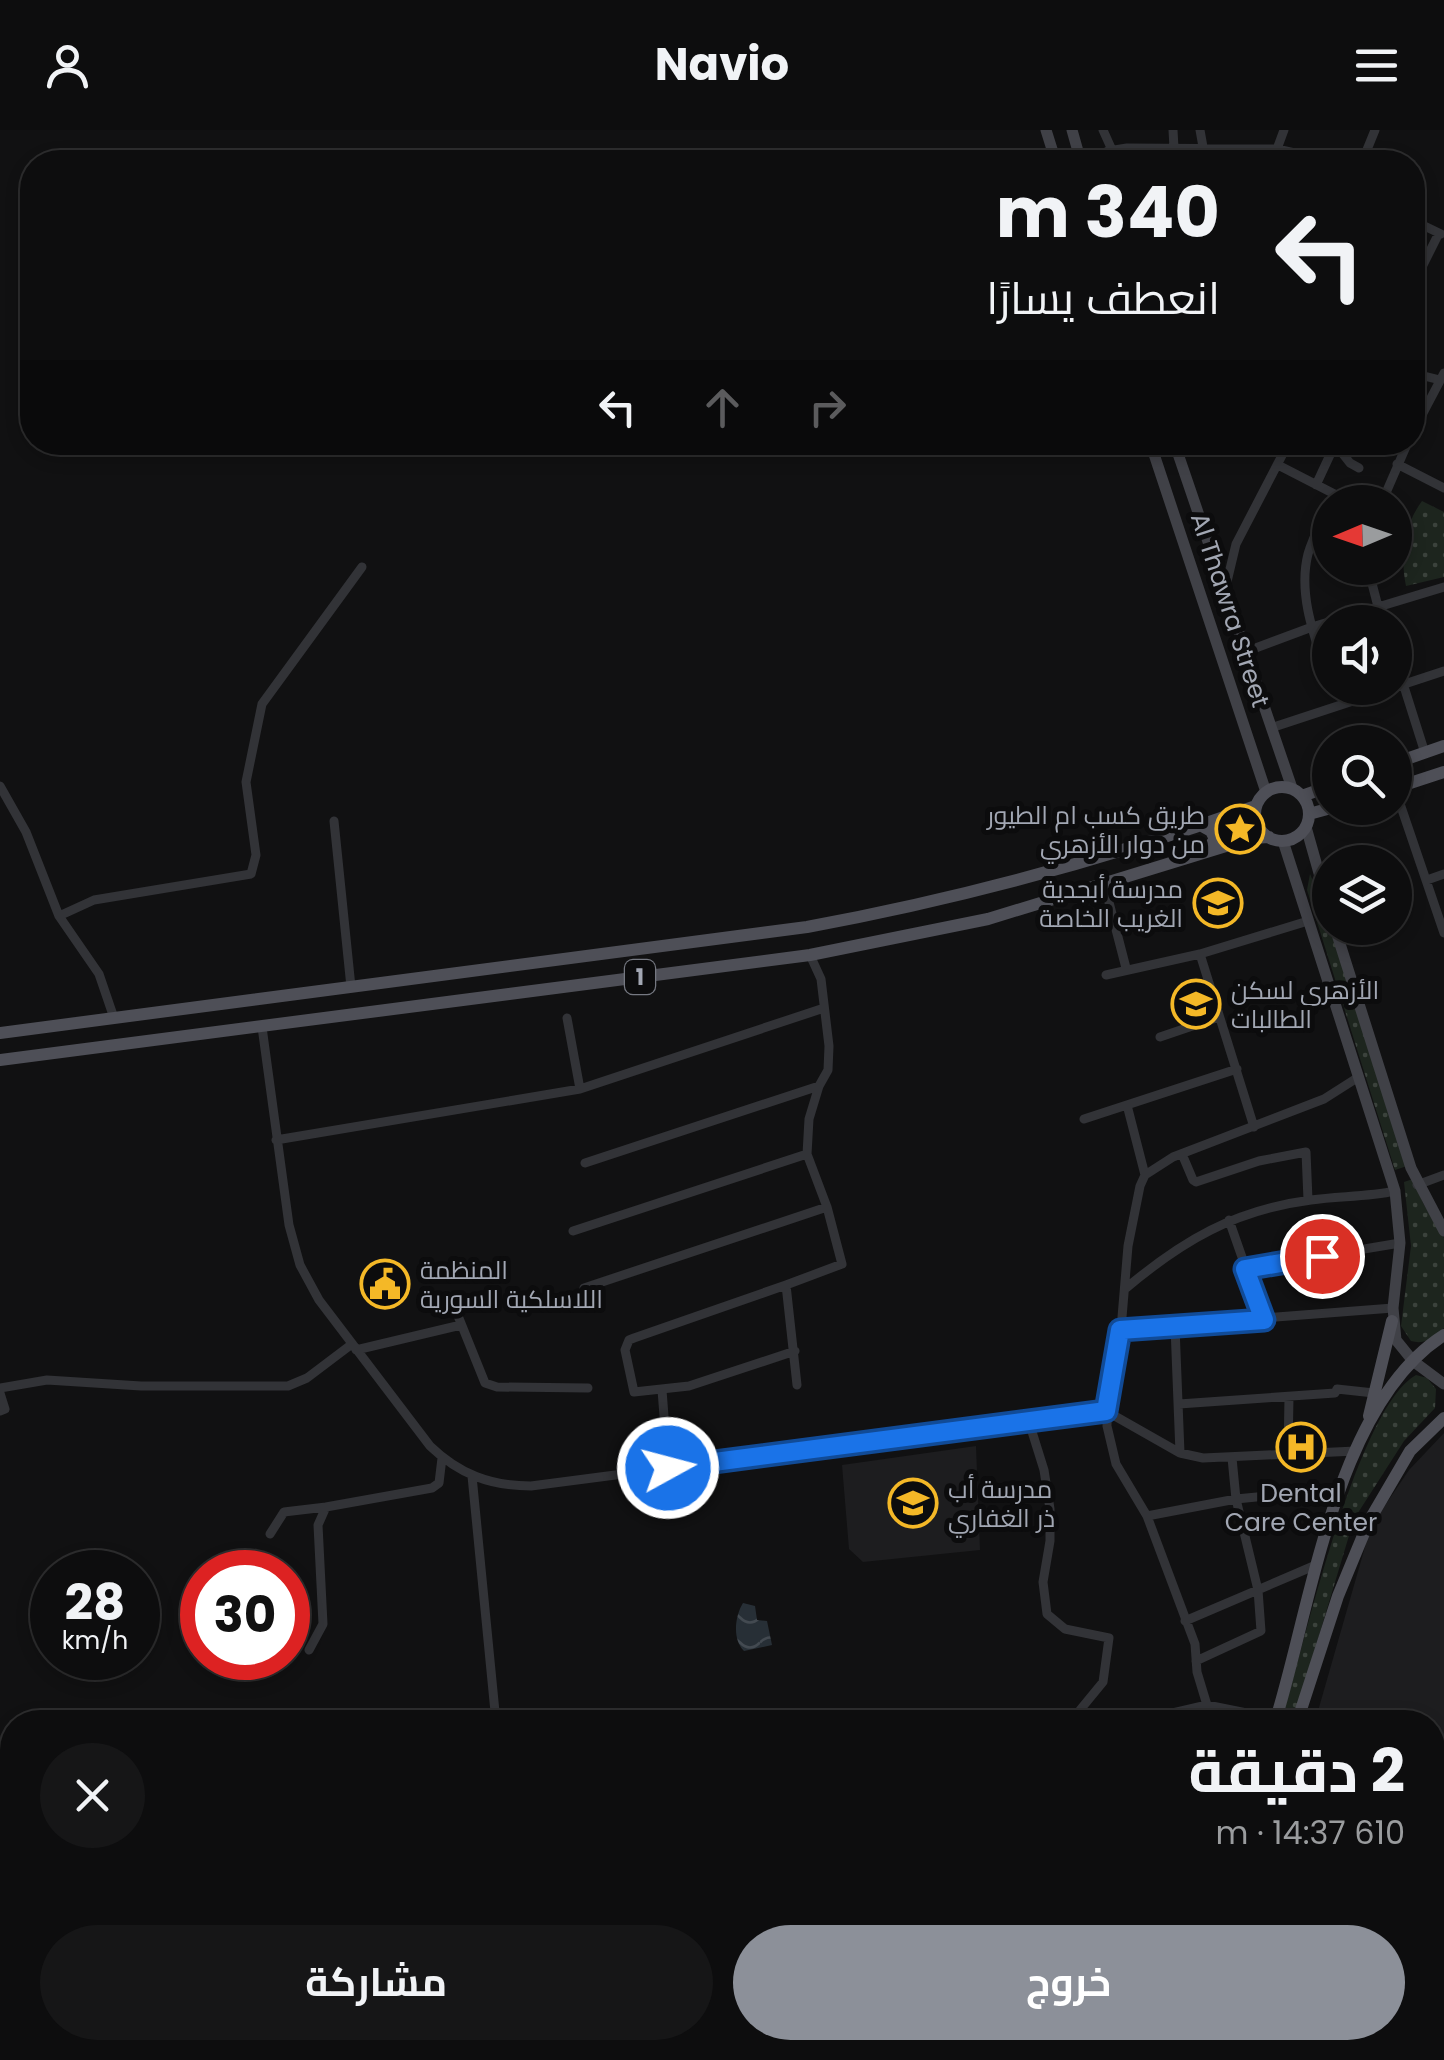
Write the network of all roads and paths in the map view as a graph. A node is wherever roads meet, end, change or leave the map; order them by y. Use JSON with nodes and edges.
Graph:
{"nodes":[{"id":1,"x":1103,"y":130,"type":"edge"},
{"id":2,"x":1173,"y":130,"type":"edge"},
{"id":3,"x":1200,"y":130,"type":"edge"},
{"id":4,"x":1284,"y":130,"type":"edge"},
{"id":5,"x":1203,"y":147,"type":"junction"},
{"id":6,"x":1174,"y":148,"type":"junction"},
{"id":7,"x":1277,"y":149,"type":"junction"},
{"id":8,"x":1112,"y":150,"type":"joint"},
{"id":9,"x":1281,"y":150,"type":"edge"},
{"id":10,"x":1441,"y":234,"type":"edge"},
{"id":11,"x":1425,"y":264,"type":"edge"},
{"id":12,"x":1442,"y":376,"type":"edge"},
{"id":13,"x":1425,"y":409,"type":"edge"},
{"id":14,"x":1155,"y":455,"type":"edge"},
{"id":15,"x":1178,"y":455,"type":"edge"},
{"id":16,"x":1283,"y":455,"type":"edge"},
{"id":17,"x":1331,"y":455,"type":"edge"},
{"id":18,"x":1344,"y":455,"type":"edge"},
{"id":19,"x":1402,"y":455,"type":"edge"},
{"id":20,"x":1397,"y":464,"type":"junction"},
{"id":21,"x":1278,"y":465,"type":"junction"},
{"id":22,"x":1182,"y":467,"type":"junction"},
{"id":23,"x":1359,"y":468,"type":"dead end"},
{"id":24,"x":1162,"y":475,"type":"junction"},
{"id":25,"x":1316,"y":485,"type":"joint"},
{"id":26,"x":1389,"y":485,"type":"edge"},
{"id":27,"x":1444,"y":488,"type":"edge"},
{"id":28,"x":1312,"y":544,"type":"edge"},
{"id":29,"x":362,"y":567,"type":"dead end"},
{"id":30,"x":1444,"y":587,"type":"edge"},
{"id":31,"x":1225,"y":592,"type":"junction"},
{"id":32,"x":1392,"y":605,"type":"edge"},
{"id":33,"x":1312,"y":627,"type":"joint"},
{"id":34,"x":1245,"y":652,"type":"junction"},
{"id":35,"x":1444,"y":671,"type":"edge"},
{"id":36,"x":1412,"y":681,"type":"edge"},
{"id":37,"x":1343,"y":705,"type":"edge"},
{"id":38,"x":1410,"y":705,"type":"edge"},
{"id":39,"x":1337,"y":707,"type":"joint"},
{"id":40,"x":1271,"y":728,"type":"junction"},
{"id":41,"x":1444,"y":746,"type":"edge"},
{"id":42,"x":1425,"y":753,"type":"junction"},
{"id":43,"x":1412,"y":757,"type":"edge"},
{"id":44,"x":1444,"y":772,"type":"edge"},
{"id":45,"x":1412,"y":782,"type":"edge"},
{"id":46,"x":0,"y":786,"type":"edge"},
{"id":47,"x":1312,"y":789,"type":"edge"},
{"id":48,"x":1266,"y":792,"type":"junction"},
{"id":49,"x":1297,"y":792,"type":"junction"},
{"id":50,"x":1256,"y":806,"type":"junction"},
{"id":51,"x":1312,"y":818,"type":"edge"},
{"id":52,"x":1308,"y":820,"type":"junction"},
{"id":53,"x":334,"y":821,"type":"dead end"},
{"id":54,"x":1407,"y":825,"type":"edge"},
{"id":55,"x":1202,"y":826,"type":"junction"},
{"id":56,"x":1268,"y":837,"type":"junction"},
{"id":57,"x":1283,"y":841,"type":"junction"},
{"id":58,"x":1312,"y":845,"type":"edge"},
{"id":59,"x":1176,"y":862,"type":"junction"},
{"id":60,"x":1312,"y":870,"type":"edge"},
{"id":61,"x":1444,"y":874,"type":"edge"},
{"id":62,"x":1295,"y":878,"type":"junction"},
{"id":63,"x":1426,"y":880,"type":"junction"},
{"id":64,"x":1104,"y":883,"type":"junction"},
{"id":65,"x":887,"y":912,"type":"junction"},
{"id":66,"x":60,"y":916,"type":"junction"},
{"id":67,"x":1308,"y":921,"type":"junction"},
{"id":68,"x":1444,"y":932,"type":"edge"},
{"id":69,"x":892,"y":938,"type":"junction"},
{"id":70,"x":1340,"y":945,"type":"edge"},
{"id":71,"x":1200,"y":954,"type":"junction"},
{"id":72,"x":810,"y":956,"type":"junction"},
{"id":73,"x":1126,"y":968,"type":"junction"},
{"id":74,"x":1106,"y":975,"type":"dead end"},
{"id":75,"x":350,"y":987,"type":"junction"},
{"id":76,"x":824,"y":1008,"type":"junction"},
{"id":77,"x":1219,"y":1016,"type":"junction"},
{"id":78,"x":114,"y":1018,"type":"junction"},
{"id":79,"x":567,"y":1018,"type":"dead end"},
{"id":80,"x":262,"y":1027,"type":"junction"},
{"id":81,"x":0,"y":1033,"type":"edge"},
{"id":82,"x":1160,"y":1037,"type":"dead end"},
{"id":83,"x":0,"y":1041,"type":"edge"},
{"id":84,"x":0,"y":1059,"type":"edge"},
{"id":85,"x":1237,"y":1069,"type":"junction"},
{"id":86,"x":1357,"y":1078,"type":"junction"},
{"id":87,"x":819,"y":1086,"type":"junction"},
{"id":88,"x":580,"y":1089,"type":"junction"},
{"id":89,"x":1126,"y":1105,"type":"junction"},
{"id":90,"x":1084,"y":1119,"type":"dead end"},
{"id":91,"x":1254,"y":1127,"type":"junction"},
{"id":92,"x":276,"y":1140,"type":"junction"},
{"id":93,"x":807,"y":1154,"type":"junction"},
{"id":94,"x":1182,"y":1154,"type":"junction"},
{"id":95,"x":585,"y":1163,"type":"dead end"},
{"id":96,"x":1410,"y":1168,"type":"junction"},
{"id":97,"x":1391,"y":1174,"type":"junction"},
{"id":98,"x":1146,"y":1175,"type":"junction"},
{"id":99,"x":1444,"y":1176,"type":"edge"},
{"id":100,"x":1417,"y":1184,"type":"junction"},
{"id":101,"x":1396,"y":1191,"type":"junction"},
{"id":102,"x":1308,"y":1200,"type":"junction"},
{"id":103,"x":827,"y":1207,"type":"junction"},
{"id":104,"x":1229,"y":1220,"type":"junction"},
{"id":105,"x":1444,"y":1230,"type":"edge"},
{"id":106,"x":573,"y":1231,"type":"dead end"},
{"id":107,"x":1400,"y":1243,"type":"junction"},
{"id":108,"x":1245,"y":1269,"type":"junction"},
{"id":109,"x":786,"y":1285,"type":"junction"},
{"id":110,"x":584,"y":1288,"type":"dead end"},
{"id":111,"x":1125,"y":1289,"type":"junction"},
{"id":112,"x":450,"y":1296,"type":"dead end"},
{"id":113,"x":1392,"y":1315,"type":"junction"},
{"id":114,"x":1264,"y":1320,"type":"junction"},
{"id":115,"x":461,"y":1325,"type":"junction"},
{"id":116,"x":1175,"y":1327,"type":"junction"},
{"id":117,"x":1120,"y":1330,"type":"junction"},
{"id":118,"x":1444,"y":1335,"type":"edge"},
{"id":119,"x":354,"y":1347,"type":"junction"},
{"id":120,"x":795,"y":1350,"type":"junction"},
{"id":121,"x":1412,"y":1361,"type":"junction"},
{"id":122,"x":1444,"y":1384,"type":"edge"},
{"id":123,"x":797,"y":1385,"type":"dead end"},
{"id":124,"x":588,"y":1388,"type":"dead end"},
{"id":125,"x":0,"y":1390,"type":"edge"},
{"id":126,"x":662,"y":1390,"type":"junction"},
{"id":127,"x":1374,"y":1393,"type":"junction"},
{"id":128,"x":1289,"y":1397,"type":"junction"},
{"id":129,"x":1179,"y":1404,"type":"junction"},
{"id":130,"x":0,"y":1411,"type":"edge"},
{"id":131,"x":1106,"y":1411,"type":"junction"},
{"id":132,"x":1444,"y":1418,"type":"edge"},
{"id":133,"x":1029,"y":1422,"type":"junction"},
{"id":134,"x":1365,"y":1434,"type":"junction"},
{"id":135,"x":1356,"y":1451,"type":"junction"},
{"id":136,"x":1180,"y":1453,"type":"junction"},
{"id":137,"x":1288,"y":1454,"type":"junction"},
{"id":138,"x":442,"y":1458,"type":"junction"},
{"id":139,"x":1232,"y":1458,"type":"junction"},
{"id":140,"x":668,"y":1468,"type":"junction"},
{"id":141,"x":472,"y":1476,"type":"junction"},
{"id":142,"x":1341,"y":1489,"type":"junction"},
{"id":143,"x":1236,"y":1500,"type":"junction"},
{"id":144,"x":326,"y":1507,"type":"junction"},
{"id":145,"x":1147,"y":1516,"type":"junction"},
{"id":146,"x":270,"y":1534,"type":"dead end"},
{"id":147,"x":1316,"y":1565,"type":"junction"},
{"id":148,"x":1258,"y":1590,"type":"junction"},
{"id":149,"x":1185,"y":1622,"type":"junction"},
{"id":150,"x":310,"y":1648,"type":"edge"},
{"id":151,"x":1196,"y":1661,"type":"junction"},
{"id":152,"x":1208,"y":1705,"type":"junction"},
{"id":153,"x":495,"y":1710,"type":"edge"},
{"id":154,"x":1080,"y":1710,"type":"edge"},
{"id":155,"x":1186,"y":1710,"type":"edge"},
{"id":156,"x":1229,"y":1710,"type":"edge"},
{"id":157,"x":1279,"y":1710,"type":"edge"},
{"id":158,"x":1301,"y":1710,"type":"edge"}],
"edges":[{"from":1,"to":8,"type":"street"},
{"from":2,"to":6,"type":"street"},
{"from":3,"to":5,"type":"street"},
{"from":4,"to":7,"type":"street"},
{"from":5,"to":6,"type":"street"},
{"from":5,"to":7,"type":"street"},
{"from":6,"to":8,"type":"street"},
{"from":7,"to":9,"type":"street"},
{"from":10,"to":11,"type":"street"},
{"from":12,"to":13,"type":"street"},
{"from":14,"to":24,"type":"main road","name":"Al Thawra Street"},
{"from":15,"to":22,"type":"main road","name":"Al Thawra Street"},
{"from":16,"to":21,"type":"street"},
{"from":17,"to":25,"type":"street"},
{"from":18,"to":23,"type":"street"},
{"from":19,"to":20,"type":"street"},
{"from":20,"to":26,"type":"street"},
{"from":20,"to":27,"type":"street"},
{"from":21,"to":25,"type":"street"},
{"from":21,"to":31,"type":"street"},
{"from":22,"to":24,"type":"main road"},
{"from":22,"to":31,"type":"main road","name":"Al Thawra Street"},
{"from":24,"to":48,"type":"main road","name":"Al Thawra Street"},
{"from":28,"to":33,"type":"street"},
{"from":29,"to":66,"type":"street"},
{"from":30,"to":32,"type":"street"},
{"from":31,"to":34,"type":"main road","name":"Al Thawra Street"},
{"from":33,"to":34,"type":"street"},
{"from":34,"to":40,"type":"main road","name":"Al Thawra Street"},
{"from":35,"to":36,"type":"street"},
{"from":37,"to":39,"type":"street"},
{"from":38,"to":42,"type":"street"},
{"from":39,"to":40,"type":"street"},
{"from":40,"to":49,"type":"main road","name":"Al Thawra Street"},
{"from":41,"to":42,"type":"main road"},
{"from":42,"to":43,"type":"main road"},
{"from":44,"to":45,"type":"main road"},
{"from":46,"to":66,"type":"street"},
{"from":47,"to":49,"type":"main road"},
{"from":48,"to":49,"type":"main road"},
{"from":48,"to":50,"type":"main road"},
{"from":49,"to":52,"type":"main road"},
{"from":50,"to":55,"type":"main road","number":"1"},
{"from":50,"to":56,"type":"main road"},
{"from":51,"to":52,"type":"main road"},
{"from":52,"to":57,"type":"main road"},
{"from":52,"to":58,"type":"main road"},
{"from":53,"to":75,"type":"street"},
{"from":54,"to":63,"type":"street"},
{"from":55,"to":59,"type":"main road"},
{"from":55,"to":65,"type":"main road","number":"1"},
{"from":56,"to":57,"type":"main road"},
{"from":56,"to":59,"type":"main road","number":"1"},
{"from":57,"to":62,"type":"main road"},
{"from":59,"to":64,"type":"main road","number":"1"},
{"from":60,"to":62,"type":"main road"},
{"from":61,"to":63,"type":"street"},
{"from":62,"to":67,"type":"main road"},
{"from":63,"to":68,"type":"street"},
{"from":64,"to":69,"type":"main road","number":"1"},
{"from":64,"to":73,"type":"street"},
{"from":65,"to":69,"type":"main road"},
{"from":65,"to":75,"type":"main road","number":"1"},
{"from":66,"to":78,"type":"street"},
{"from":67,"to":71,"type":"street"},
{"from":67,"to":86,"type":"main road"},
{"from":69,"to":72,"type":"main road","number":"1"},
{"from":70,"to":96,"type":"main road"},
{"from":71,"to":73,"type":"street"},
{"from":71,"to":77,"type":"street"},
{"from":72,"to":76,"type":"street"},
{"from":72,"to":80,"type":"main road","number":"1"},
{"from":73,"to":74,"type":"street"},
{"from":75,"to":78,"type":"main road","number":"1"},
{"from":76,"to":87,"type":"street"},
{"from":76,"to":88,"type":"street"},
{"from":77,"to":82,"type":"street"},
{"from":77,"to":85,"type":"street"},
{"from":78,"to":81,"type":"main road","number":"1"},
{"from":79,"to":88,"type":"street"},
{"from":80,"to":84,"type":"main road","number":"1"},
{"from":80,"to":92,"type":"street"},
{"from":83,"to":84,"type":"main road"},
{"from":85,"to":89,"type":"street"},
{"from":85,"to":91,"type":"street"},
{"from":86,"to":91,"type":"street"},
{"from":86,"to":97,"type":"main road"},
{"from":87,"to":93,"type":"street"},
{"from":87,"to":95,"type":"street"},
{"from":88,"to":92,"type":"street"},
{"from":89,"to":90,"type":"street"},
{"from":89,"to":98,"type":"street"},
{"from":91,"to":94,"type":"street"},
{"from":92,"to":119,"type":"street"},
{"from":93,"to":103,"type":"street"},
{"from":93,"to":106,"type":"street"},
{"from":94,"to":98,"type":"street"},
{"from":94,"to":102,"type":"street"},
{"from":96,"to":97,"type":"main road"},
{"from":96,"to":100,"type":"main road"},
{"from":97,"to":101,"type":"main road"},
{"from":98,"to":111,"type":"street"},
{"from":99,"to":100,"type":"street"},
{"from":100,"to":105,"type":"main road"},
{"from":101,"to":102,"type":"street"},
{"from":101,"to":107,"type":"main road"},
{"from":102,"to":104,"type":"street"},
{"from":103,"to":109,"type":"street"},
{"from":103,"to":110,"type":"street"},
{"from":104,"to":108,"type":"street"},
{"from":104,"to":111,"type":"street"},
{"from":107,"to":108,"type":"street"},
{"from":107,"to":113,"type":"main road"},
{"from":108,"to":114,"type":"street"},
{"from":109,"to":120,"type":"street"},
{"from":109,"to":126,"type":"street"},
{"from":111,"to":117,"type":"street"},
{"from":112,"to":115,"type":"street"},
{"from":113,"to":114,"type":"street"},
{"from":113,"to":121,"type":"main road"},
{"from":113,"to":127,"type":"main road"},
{"from":114,"to":116,"type":"street"},
{"from":115,"to":119,"type":"street"},
{"from":115,"to":124,"type":"street"},
{"from":116,"to":117,"type":"street"},
{"from":116,"to":129,"type":"street"},
{"from":117,"to":131,"type":"street"},
{"from":118,"to":121,"type":"main road"},
{"from":119,"to":125,"type":"street"},
{"from":119,"to":138,"type":"street"},
{"from":120,"to":123,"type":"street"},
{"from":120,"to":126,"type":"street"},
{"from":121,"to":122,"type":"main road"},
{"from":121,"to":134,"type":"main road"},
{"from":125,"to":130,"type":"street"},
{"from":126,"to":140,"type":"street"},
{"from":127,"to":128,"type":"street"},
{"from":127,"to":134,"type":"main road"},
{"from":128,"to":129,"type":"street"},
{"from":128,"to":137,"type":"street"},
{"from":129,"to":136,"type":"street"},
{"from":131,"to":133,"type":"street"},
{"from":131,"to":136,"type":"street"},
{"from":131,"to":145,"type":"street"},
{"from":132,"to":158,"type":"main road"},
{"from":133,"to":140,"type":"street"},
{"from":133,"to":154,"type":"street"},
{"from":134,"to":135,"type":"main road"},
{"from":135,"to":137,"type":"street"},
{"from":135,"to":142,"type":"main road"},
{"from":136,"to":139,"type":"street"},
{"from":137,"to":139,"type":"street"},
{"from":138,"to":141,"type":"street"},
{"from":138,"to":144,"type":"street"},
{"from":139,"to":143,"type":"street"},
{"from":140,"to":141,"type":"street"},
{"from":141,"to":153,"type":"street"},
{"from":142,"to":143,"type":"street"},
{"from":142,"to":147,"type":"main road"},
{"from":143,"to":145,"type":"street"},
{"from":143,"to":148,"type":"street"},
{"from":144,"to":146,"type":"street"},
{"from":144,"to":150,"type":"street"},
{"from":145,"to":149,"type":"street"},
{"from":147,"to":148,"type":"street"},
{"from":147,"to":157,"type":"main road"},
{"from":148,"to":149,"type":"street"},
{"from":148,"to":151,"type":"street"},
{"from":149,"to":151,"type":"street"},
{"from":151,"to":152,"type":"street"},
{"from":152,"to":155,"type":"street"},
{"from":152,"to":156,"type":"street"}]}
